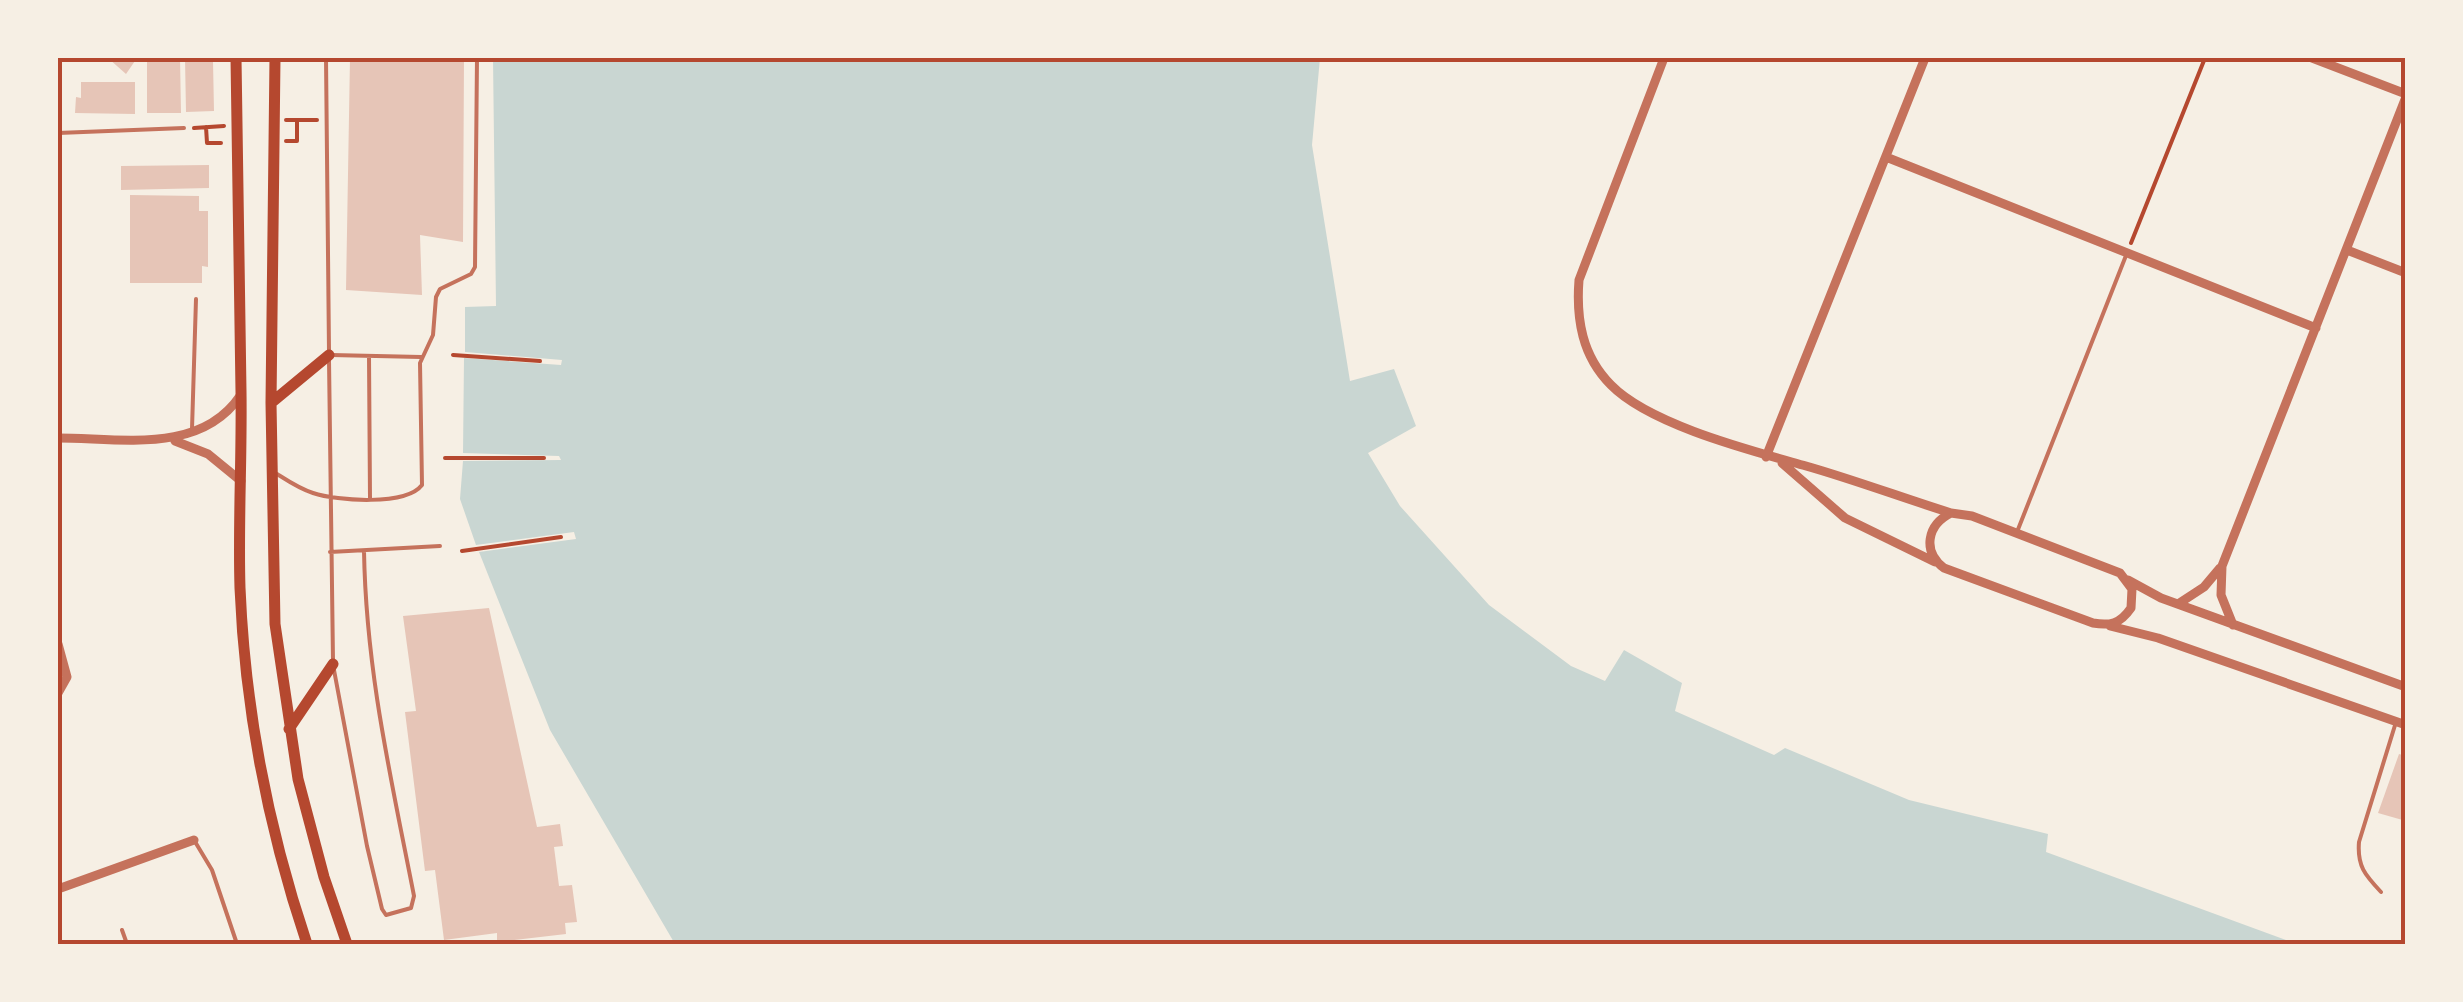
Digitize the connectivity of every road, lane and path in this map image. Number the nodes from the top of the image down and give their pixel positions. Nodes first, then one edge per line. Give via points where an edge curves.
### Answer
1 (236, 58) edge
2 (276, 58) edge
3 (326, 58) edge
4 (476, 58) edge
5 (1664, 58) edge
6 (1925, 58) edge
7 (2206, 58) edge
8 (2312, 58) edge
9 (2406, 96) edge
10 (277, 120) junction
11 (297, 120) junction
12 (326, 120) junction
13 (237, 126) junction
14 (206, 127) junction
15 (184, 128) joint
16 (58, 133) edge
17 (298, 141) dead end
18 (207, 143) dead end
19 (1886, 157) junction
20 (2347, 250) junction
21 (2127, 253) junction
22 (2406, 273) edge
23 (196, 299) dead end
24 (2316, 328) junction
25 (329, 355) junction
26 (453, 355) dead end
27 (369, 356) junction
28 (421, 358) junction
29 (540, 361) dead end
30 (241, 394) junction
31 (271, 403) junction
32 (192, 433) junction
33 (58, 438) edge
34 (157, 438) junction
35 (1766, 457) junction
36 (445, 458) dead end
37 (544, 458) dead end
38 (1780, 462) junction
39 (273, 471) junction
40 (241, 481) junction
41 (329, 497) junction
42 (370, 499) junction
43 (1951, 514) junction
44 (2016, 532) junction
45 (562, 537) dead end
46 (440, 546) dead end
47 (364, 550) junction
48 (462, 550) dead end
49 (330, 552) junction
50 (1937, 562) junction
51 (2222, 566) junction
52 (2128, 580) junction
53 (2178, 604) junction
54 (2234, 625) junction
55 (2107, 626) junction
56 (58, 644) edge
57 (333, 664) junction
58 (2406, 687) edge
59 (58, 693) edge
60 (2401, 724) edge
61 (289, 729) junction
62 (194, 840) joint
63 (58, 889) edge
64 (2381, 892) dead end
65 (122, 930) dead end
66 (127, 944) edge
67 (237, 944) edge
68 (306, 944) edge
69 (346, 944) edge

1 - 13 main road
2 - 10 main road
3 - 12 lane
4 - 28 lane via 475,267 437,293 433,335
5 - 35 street via 1579,280 1582,336 1610,385 1632,403
6 - 19 street
7 - 21 path
8 - 9 street
9 - 20 street
10 - 11 path
10 - 31 main road
11 - 12 path
11 - 17 path
12 - 25 lane
13 - 14 path
13 - 30 main road
14 - 15 path
14 - 18 path
15 - 16 lane
19 - 21 street
19 - 35 street
20 - 22 street
20 - 24 street
21 - 24 street
21 - 44 lane
23 - 32 lane
24 - 51 street
25 - 27 lane
25 - 31 main road
25 - 41 lane
26 - 29 path
27 - 28 lane
27 - 42 lane
28 - 42 lane via 422,486 410,496
30 - 32 street via 217,421
30 - 40 main road
31 - 39 main road
32 - 34 street
33 - 34 street
34 - 40 street via 208,454
35 - 38 street
36 - 37 path
38 - 43 street
38 - 50 street via 1845,518
39 - 41 lane
39 - 61 main road via 273,589
40 - 68 main road via 240,586 253,730 277,848
41 - 42 lane
41 - 49 lane
43 - 44 street
43 - 50 street via 1930,534
44 - 52 street
45 - 48 path
46 - 47 lane
47 - 49 lane
47 - 57 lane via 370,660 414,896 411,908 391,915 384,912 366,846
49 - 57 lane
50 - 55 street
51 - 53 street
51 - 54 street via 2221,595
52 - 53 street
52 - 55 street via 2130,608
53 - 54 street
54 - 58 street
55 - 60 street
56 - 59 street via 67,677
57 - 61 main road
60 - 64 lane via 2358,842 2364,874
61 - 69 main road via 310,828
62 - 63 street
62 - 67 lane via 212,870
65 - 66 lane

